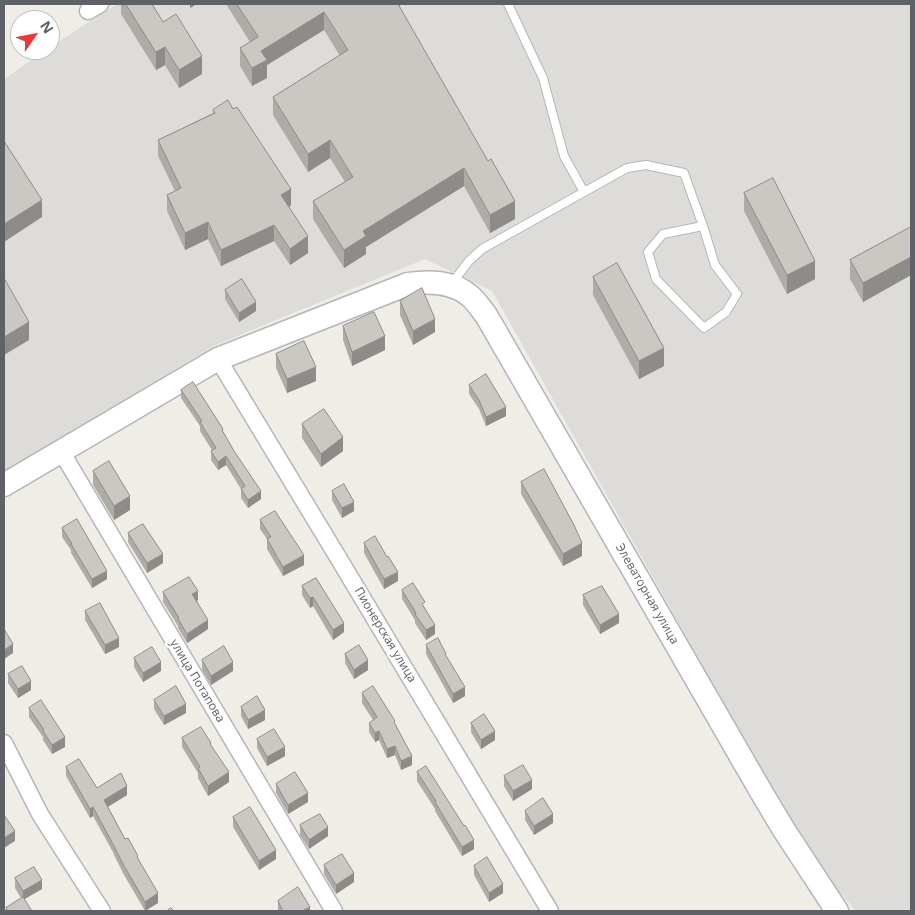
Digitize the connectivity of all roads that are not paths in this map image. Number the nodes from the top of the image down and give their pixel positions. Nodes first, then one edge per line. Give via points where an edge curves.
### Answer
1 (508, 4) edge
2 (584, 192) junction
3 (703, 226) junction
4 (450, 285) junction
5 (218, 359) junction
6 (61, 451) junction
7 (4, 485) edge
8 (4, 743) edge
9 (102, 911) edge
10 (334, 911) edge
11 (550, 911) edge
12 (837, 911) edge

1 - 2 lane via 543,78 564,156
2 - 3 lane via 627,168 646,165 684,173
2 - 4 lane via 482,249
3 - 3 lane via 715,265 737,294 726,312 704,328 656,278 648,252 663,234
4 - 5 main road via 408,284
4 - 12 main road, Элеваторная улица via 469,296 486,314 763,795
5 - 6 main road
5 - 11 street, Пионерская улица
6 - 7 main road
6 - 10 street, улица Потапова
8 - 9 street via 40,814

